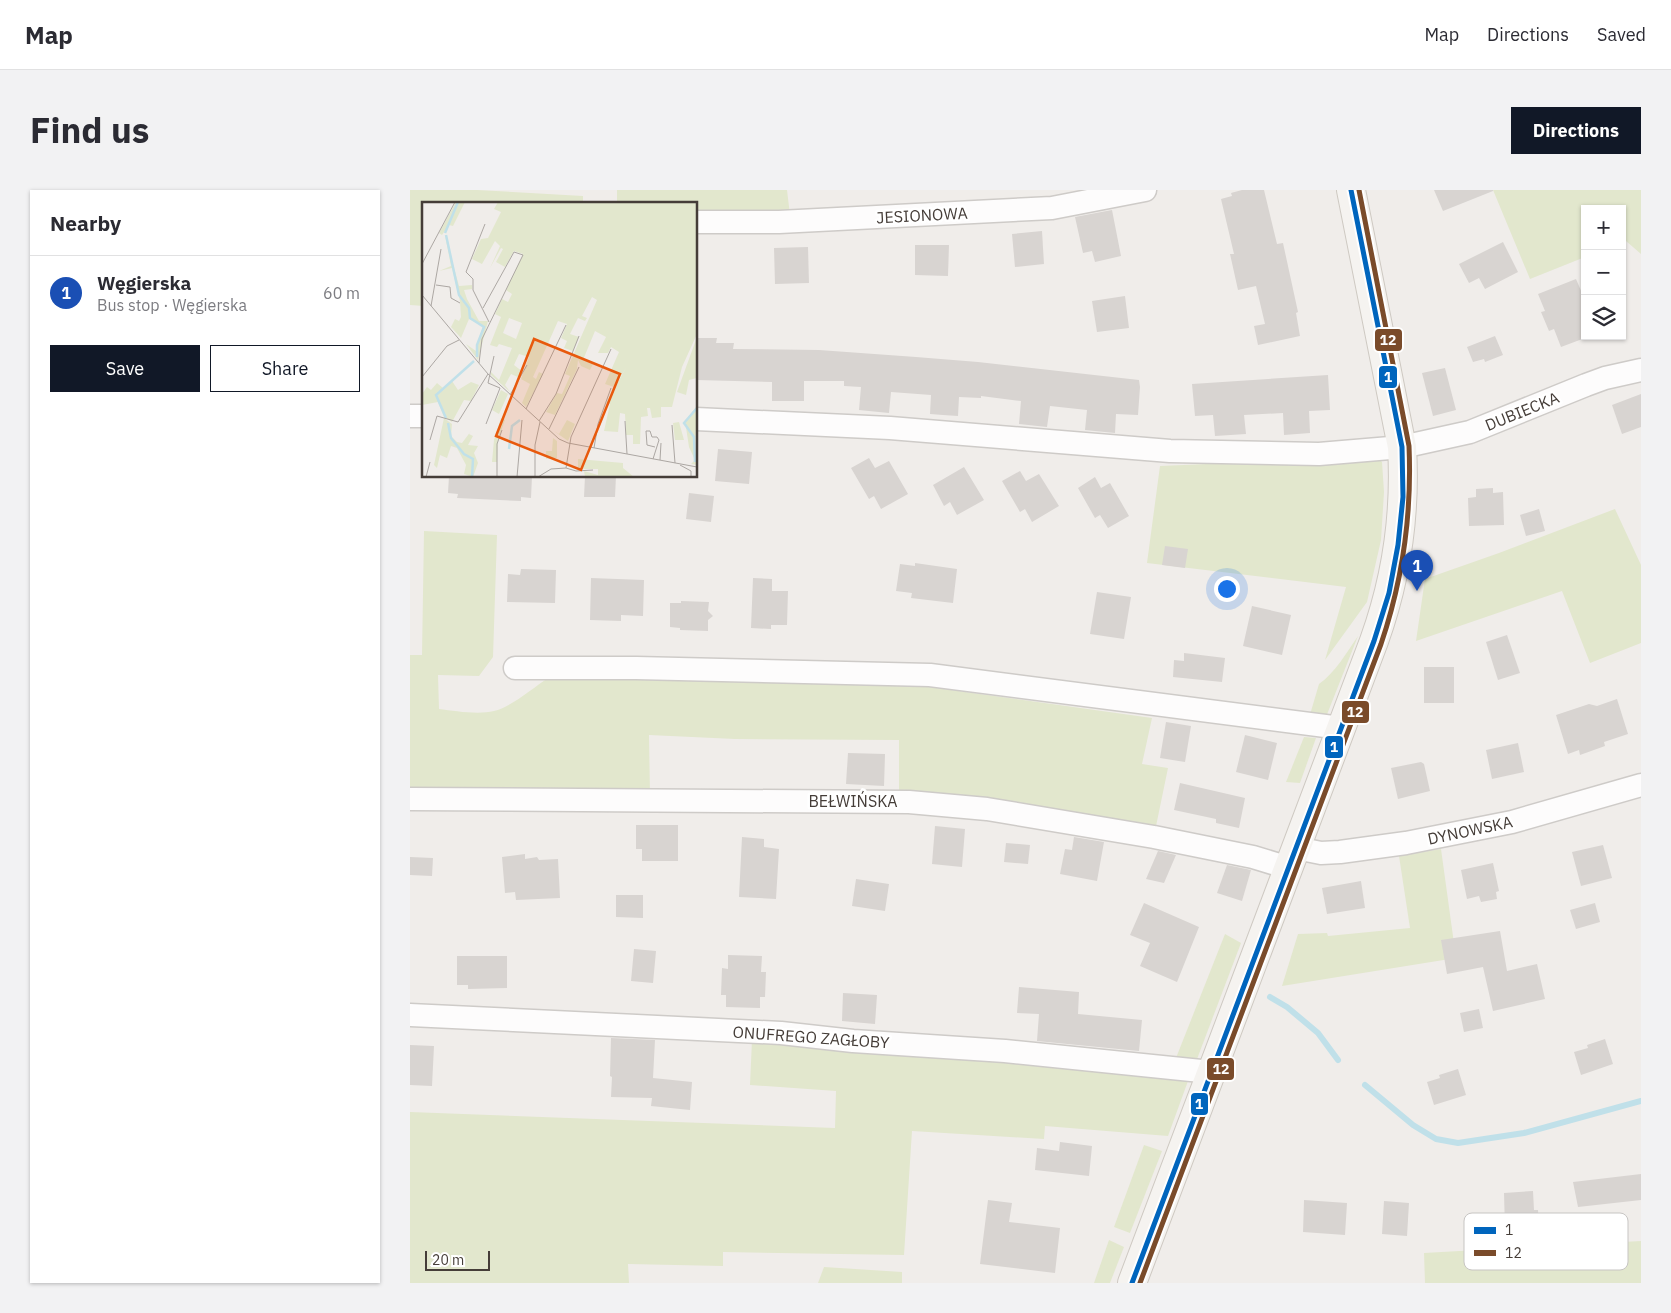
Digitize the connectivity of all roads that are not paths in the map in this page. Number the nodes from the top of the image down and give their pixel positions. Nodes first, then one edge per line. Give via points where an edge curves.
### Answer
1 (1145, 190) edge
2 (1351, 190) edge
3 (698, 222) edge
4 (1641, 370) edge
5 (698, 419) edge
6 (1402, 447) junction
7 (515, 668) dead end
8 (1342, 728) junction
9 (1641, 785) edge
10 (410, 799) edge
11 (1292, 858) junction
12 (410, 1015) edge
13 (1211, 1072) junction
14 (1132, 1283) edge

1 - 3 street, JESIONOWA via 1052,208 779,222
2 - 6 main road
4 - 6 street, DUBIECKA via 1596,381 1470,432
5 - 6 street, DUBIECKA via 890,428 1170,451 1319,454
6 - 8 main road via 1403,489 1395,572 1383,617
7 - 8 street via 930,675
8 - 11 main road
9 - 11 street, DYNOWSKA via 1512,822 1406,843
10 - 11 street, BEŁWIŃSKA via 909,802 987,809 1253,857
11 - 13 main road
12 - 13 street, ONUFREGO ZAGŁOBY via 781,1033
13 - 14 main road

